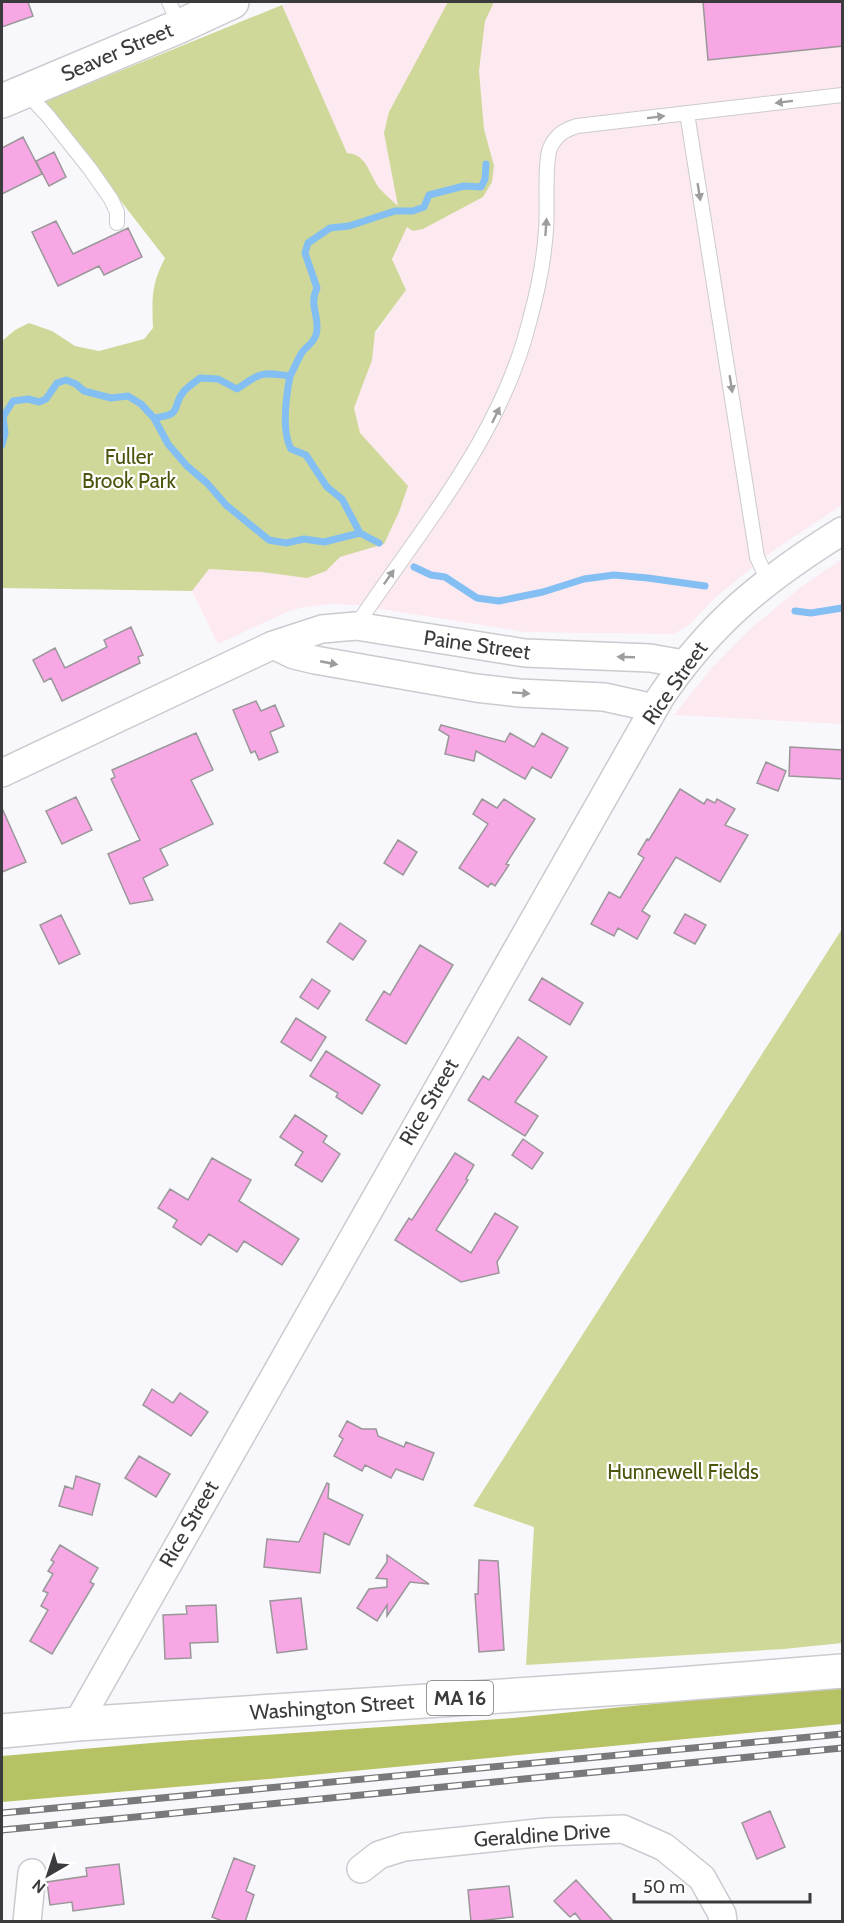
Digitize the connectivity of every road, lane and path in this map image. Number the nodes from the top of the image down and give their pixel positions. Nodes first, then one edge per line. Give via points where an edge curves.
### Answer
1 (232, 2) edge
2 (175, 14) edge
3 (843, 95) edge
4 (13, 96) edge
5 (687, 113) junction
6 (117, 223) dead end
7 (843, 531) edge
8 (768, 581) junction
9 (356, 626) junction
10 (273, 645) junction
11 (684, 664) junction
12 (654, 708) junction
13 (2, 773) edge
14 (843, 1671) edge
15 (77, 1724) junction
16 (2, 1731) edge
17 (360, 1869) dead end
18 (33, 1873) dead end
19 (27, 1922) edge
20 (723, 1922) edge

1 - 2 main road, Seaver Street
2 - 4 main road, Seaver Street
3 -> 5 lane
4 - 6 lane via 62,134 106,191 117,212
5 -> 8 lane via 757,557
9 -> 5 lane via 478,448 509,386 541,274 548,160 553,142 559,134 577,126
7 - 8 street, Rice Street
8 - 11 street, Rice Street via 733,610
9 - 10 street, Paine Street via 322,629
11 -> 9 street, Paine Street via 650,658 525,653
10 -> 12 street, Paine Street via 315,660 451,684 519,693 614,698
10 - 13 street, Paine Street
11 - 12 street, Rice Street
12 - 15 street, Rice Street
14 - 15 main road, Washington Street / MA 16
15 - 16 main road, Washington Street / MA 16
17 - 20 street, Geraldine Drive via 379,1855 404,1847 546,1832 623,1829 664,1847 702,1878
18 - 19 street

